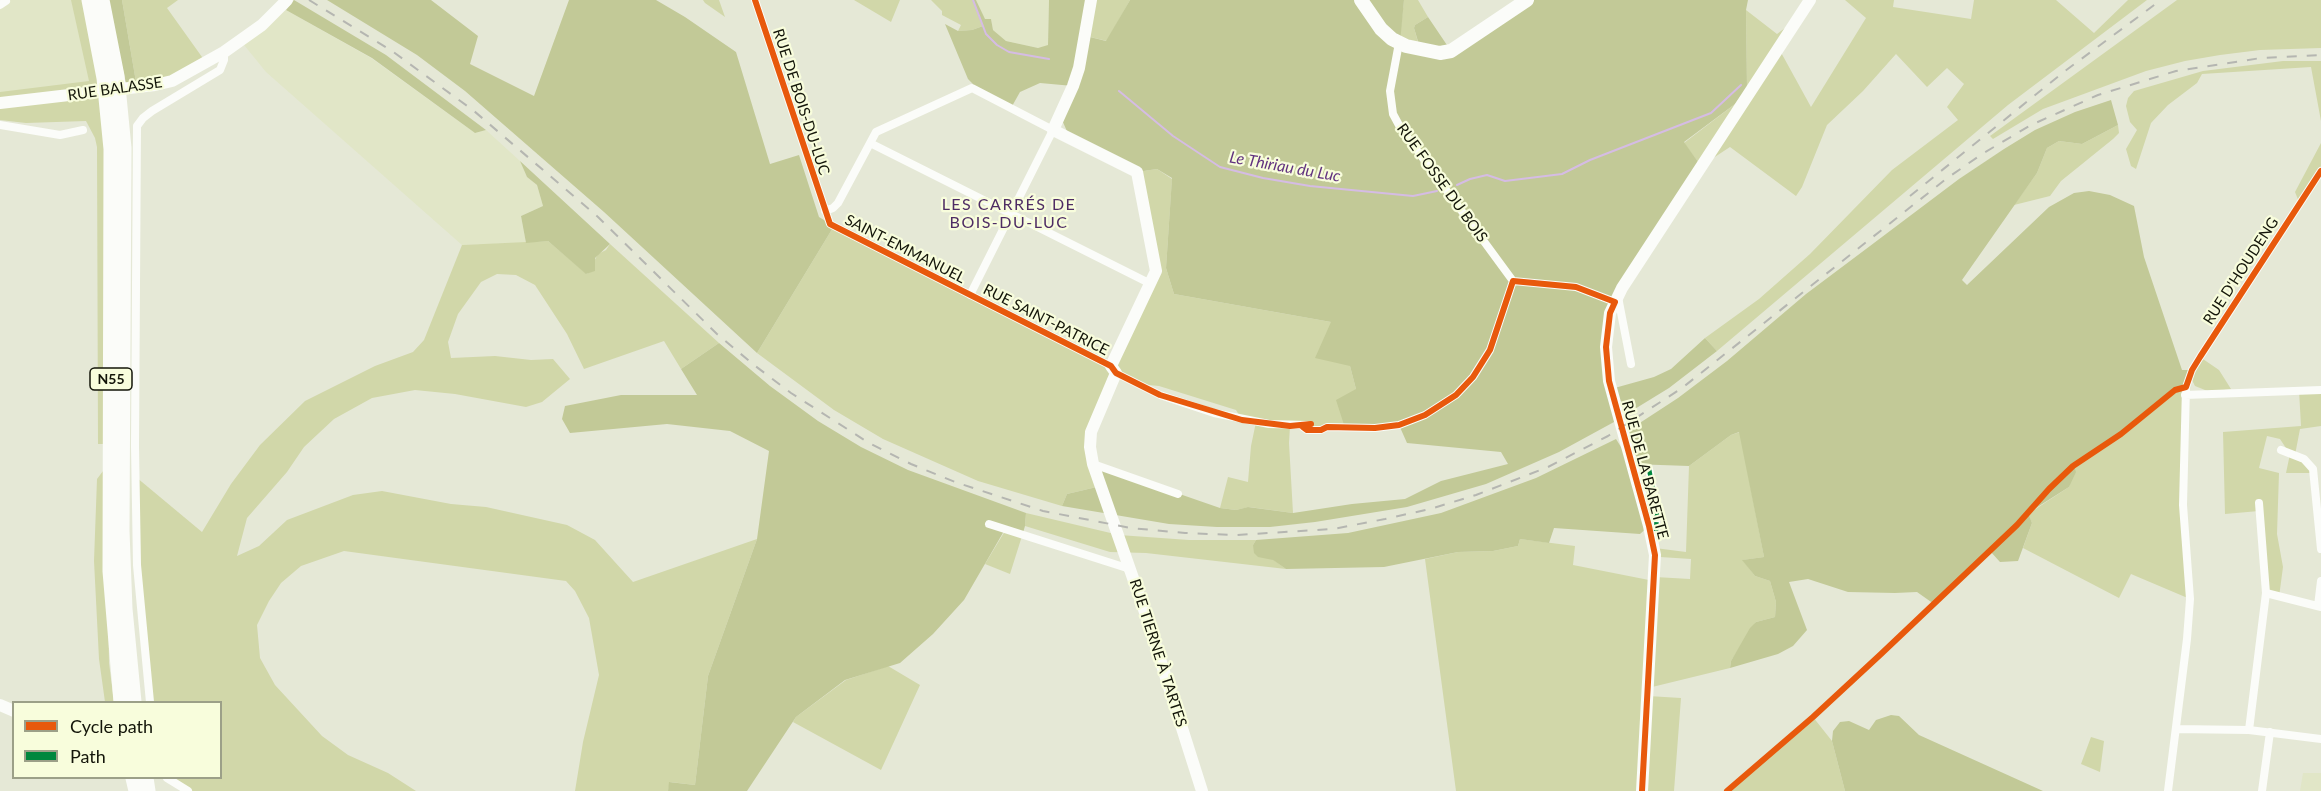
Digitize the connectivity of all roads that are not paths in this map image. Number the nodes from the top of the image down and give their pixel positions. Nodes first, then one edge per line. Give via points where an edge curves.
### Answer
1 (6, 0) edge
2 (89, 0) edge
3 (102, 0) edge
4 (755, 0) edge
5 (1091, 0) edge
6 (1360, 0) edge
7 (1527, 0) edge
8 (1810, 0) edge
9 (283, 4) edge
10 (0, 5) edge
11 (1400, 43) junction
12 (224, 52) junction
13 (111, 77) junction
14 (0, 103) edge
15 (114, 106) junction
16 (0, 124) edge
17 (83, 130) dead end
18 (1053, 130) junction
19 (870, 143) junction
20 (2321, 171) edge
21 (825, 211) junction
22 (1012, 213) junction
23 (830, 224) joint
24 (1513, 281) junction
25 (1151, 284) junction
26 (970, 295) junction
27 (1616, 299) junction
28 (1631, 363) dead end
29 (1114, 370) junction
30 (2321, 390) edge
31 (2186, 391) junction
32 (2281, 450) dead end
33 (1094, 464) junction
34 (1649, 470) dead end
35 (1178, 494) dead end
36 (2259, 503) dead end
37 (989, 524) dead end
38 (1655, 548) junction
39 (2321, 549) edge
40 (1130, 569) junction
41 (2321, 581) edge
42 (2266, 593) junction
43 (2319, 606) edge
44 (121, 701) edge
45 (134, 701) edge
46 (150, 701) edge
47 (2176, 729) junction
48 (2249, 730) junction
49 (2270, 732) junction
50 (2321, 739) edge
51 (170, 779) edge
52 (188, 791) edge
53 (1202, 791) edge
54 (1642, 791) edge
55 (2168, 791) edge
56 (2262, 791) edge

1 - 10 street
2 - 13 highway, N55
3 - 13 highway, N55
4 - 21 street, RUE DE BOIS-DU-LUC
5 - 18 street via 1079,68
6 - 11 main road via 1381,29
7 - 11 main road via 1451,51 1440,53
8 - 27 street, RUE DE LA BARETTE
9 - 12 street, RUE BALASSE via 262,25
11 - 24 street, RUE FOSSE DU BOIS via 1390,91 1393,114
12 - 14 street, RUE BALASSE via 185,76 155,86
12 - 46 street via 220,70 152,111 137,126 137,565
13 - 15 highway, N55
15 - 44 highway, N55 via 110,571
15 - 45 highway, N55 via 125,191 123,572
16 - 17 street via 60,135
18 - 19 street via 972,88 876,132
18 - 22 street
18 - 25 street via 1137,172 1156,271
19 - 21 street via 838,203
19 - 22 street
20 - 31 street, RUE D'HOUDENG via 2192,370
21 - 23 street, RUE DE BOIS-DU-LUC
22 - 25 street
22 - 26 street
23 - 26 street, SAINT-EMMANUEL
24 - 27 street via 1576,287
24 - 29 street, RUE SAINT-PATRICE via 1490,350 1473,377 1456,395 1425,415 1399,425 1327,428 1320,424 1269,424 1214,413 1160,395
25 - 29 street, RUE TIERNE À TARTES
26 - 29 street, RUE SAINT-PATRICE
27 - 28 street
27 - 38 street, RUE DE LA BARETTE via 1610,313 1606,347 1609,381
29 - 33 street, RUE TIERNE À TARTES via 1091,432
30 - 31 street
31 - 47 street, RUE D'HOUDENG via 2183,505 2190,599
32 - 39 street via 2304,459 2313,470
33 - 35 street
33 - 40 street, RUE TIERNE À TARTES
34 - 38 street via 1657,509
36 - 42 street
37 - 40 street
38 - 54 street, RUE DE LA BARETTE
40 - 53 street, RUE TIERNE À TARTES
41 - 43 street
42 - 43 street
42 - 48 street
47 - 48 street
47 - 55 street, RUE D'HOUDENG
48 - 49 street
49 - 50 street
49 - 56 street
51 - 52 street

